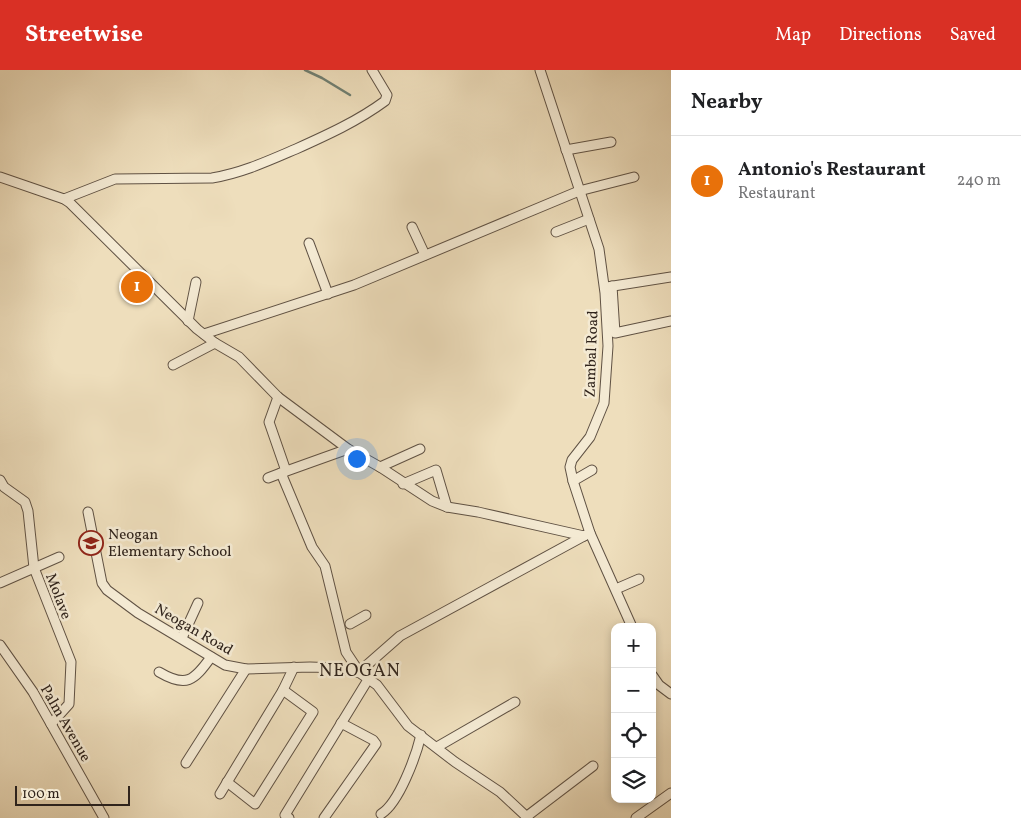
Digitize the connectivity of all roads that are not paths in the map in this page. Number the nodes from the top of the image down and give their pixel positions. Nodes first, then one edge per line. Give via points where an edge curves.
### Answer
1 (372, 70) edge
2 (540, 70) edge
3 (611, 142) dead end
4 (566, 150) junction
5 (0, 177) edge
6 (634, 177) dead end
7 (579, 191) junction
8 (64, 199) junction
9 (589, 220) junction
10 (412, 227) dead end
11 (556, 232) dead end
12 (308, 243) dead end
13 (425, 255) junction
14 (671, 276) edge
15 (196, 282) dead end
16 (608, 287) junction
17 (328, 294) junction
18 (188, 320) junction
19 (671, 321) edge
20 (204, 334) junction
21 (215, 343) junction
22 (173, 365) dead end
23 (278, 397) junction
24 (348, 449) junction
25 (420, 449) dead end
26 (380, 467) junction
27 (592, 470) dead end
28 (284, 472) junction
29 (268, 478) dead end
30 (0, 480) edge
31 (573, 481) junction
32 (403, 484) junction
33 (447, 507) junction
34 (88, 512) dead end
35 (587, 534) junction
36 (60, 557) dead end
37 (34, 568) junction
38 (639, 580) dead end
39 (0, 583) edge
40 (616, 589) junction
41 (198, 603) dead end
42 (366, 615) dead end
43 (630, 623) edge
44 (350, 624) dead end
45 (182, 638) junction
46 (0, 644) edge
47 (211, 657) junction
48 (294, 668) junction
49 (246, 669) junction
50 (159, 672) dead end
51 (360, 672) junction
52 (369, 678) junction
53 (656, 680) edge
54 (283, 690) junction
55 (671, 694) edge
56 (515, 702) dead end
57 (341, 723) junction
58 (51, 724) junction
59 (421, 735) junction
60 (437, 747) junction
61 (186, 762) dead end
62 (593, 766) dead end
63 (227, 782) junction
64 (671, 793) edge
65 (220, 794) dead end
66 (380, 814) dead end
67 (527, 817) edge
68 (104, 818) edge
69 (289, 818) edge
70 (324, 818) edge
71 (636, 818) edge

1 - 8 street via 387,94 385,101 325,136 261,164 212,178 115,179
2 - 4 street, Zambal Road
3 - 4 street
4 - 7 street, Zambal Road
5 - 8 street
6 - 7 street
7 - 9 street, Zambal Road
7 - 13 street
8 - 18 street via 76,207
9 - 11 street
9 - 16 street, Zambal Road
10 - 13 street
12 - 17 street
13 - 17 street
14 - 16 street
15 - 18 street
16 - 19 street via 615,333
16 - 31 street, Zambal Road via 604,403 590,437 570,464
17 - 20 street
18 - 20 street
20 - 21 street
21 - 22 street
21 - 23 street via 244,361
23 - 24 street
23 - 28 street via 269,422
24 - 26 street
24 - 28 street
25 - 26 street
26 - 32 street
27 - 31 street
28 - 29 street
28 - 51 street via 312,547 325,566 346,652
30 - 37 street, Molave via 4,487 25,502
31 - 35 street, Zambal Road
32 - 33 street
32 - 33 street via 436,470
33 - 35 street
34 - 45 street, Neogan Road via 102,583 107,590 138,613
35 - 40 street, Zambal Road
35 - 51 street via 400,636
36 - 37 street
37 - 39 street
37 - 58 street, Molave via 71,662 69,704
38 - 40 street
40 - 43 street, Zambal Road
41 - 45 street
42 - 44 street
45 - 47 street, Neogan Road
46 - 58 street, Palm Avenue
47 - 49 street, Neogan Road via 225,665
47 - 50 street via 191,678 174,680
48 - 49 street, Neogan Road
48 - 51 street, Neogan Road via 325,667
48 - 54 street
49 - 61 street
51 - 52 street, Neogan Road
52 - 57 street
52 - 59 street, Neogan Road via 408,726
53 - 55 street
54 - 63 street
54 - 63 street via 313,712 255,804
56 - 60 street
57 - 69 street via 285,815
57 - 70 street via 376,744
58 - 68 street, Palm Avenue
59 - 60 street, Neogan Road
59 - 66 street via 417,754 403,784 386,811
60 - 67 street, Neogan Road via 500,792
62 - 67 street
63 - 65 street
64 - 71 street

